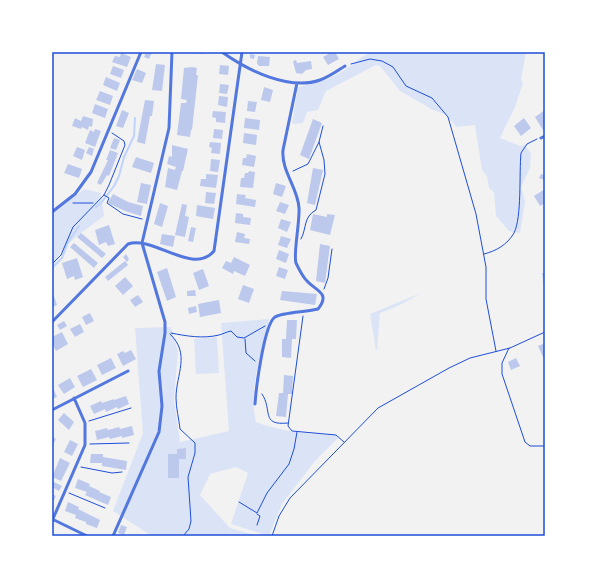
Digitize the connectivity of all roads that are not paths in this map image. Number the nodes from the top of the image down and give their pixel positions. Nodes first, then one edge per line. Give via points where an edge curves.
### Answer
1 (141, 52) edge
2 (172, 52) edge
3 (222, 52) edge
4 (242, 52) edge
5 (240, 64) junction
6 (344, 66) road end
7 (297, 83) junction
8 (545, 136) edge
9 (541, 138) road end
10 (52, 212) edge
11 (142, 243) junction
12 (52, 322) edge
13 (128, 371) dead end
14 (74, 398) junction
15 (255, 404) dead end
16 (52, 410) edge
17 (52, 520) edge
18 (87, 536) edge
19 (113, 536) edge

1 - 10 street via 93,168 82,187
2 - 11 street via 169,128
3 - 5 street
4 - 5 street
5 - 7 street via 268,77
5 - 11 street via 214,251 204,258 194,259
6 - 7 street via 321,80
7 - 15 street via 282,156 297,193 299,206 295,260 302,275 321,293 323,300 318,309 304,313 281,314 270,322 260,364
8 - 9 street
11 - 12 street via 132,242 121,249
11 - 19 street via 164,322 165,333 159,371 162,420 151,453
13 - 14 street
14 - 16 street
14 - 17 street via 85,423 85,444
17 - 18 street

